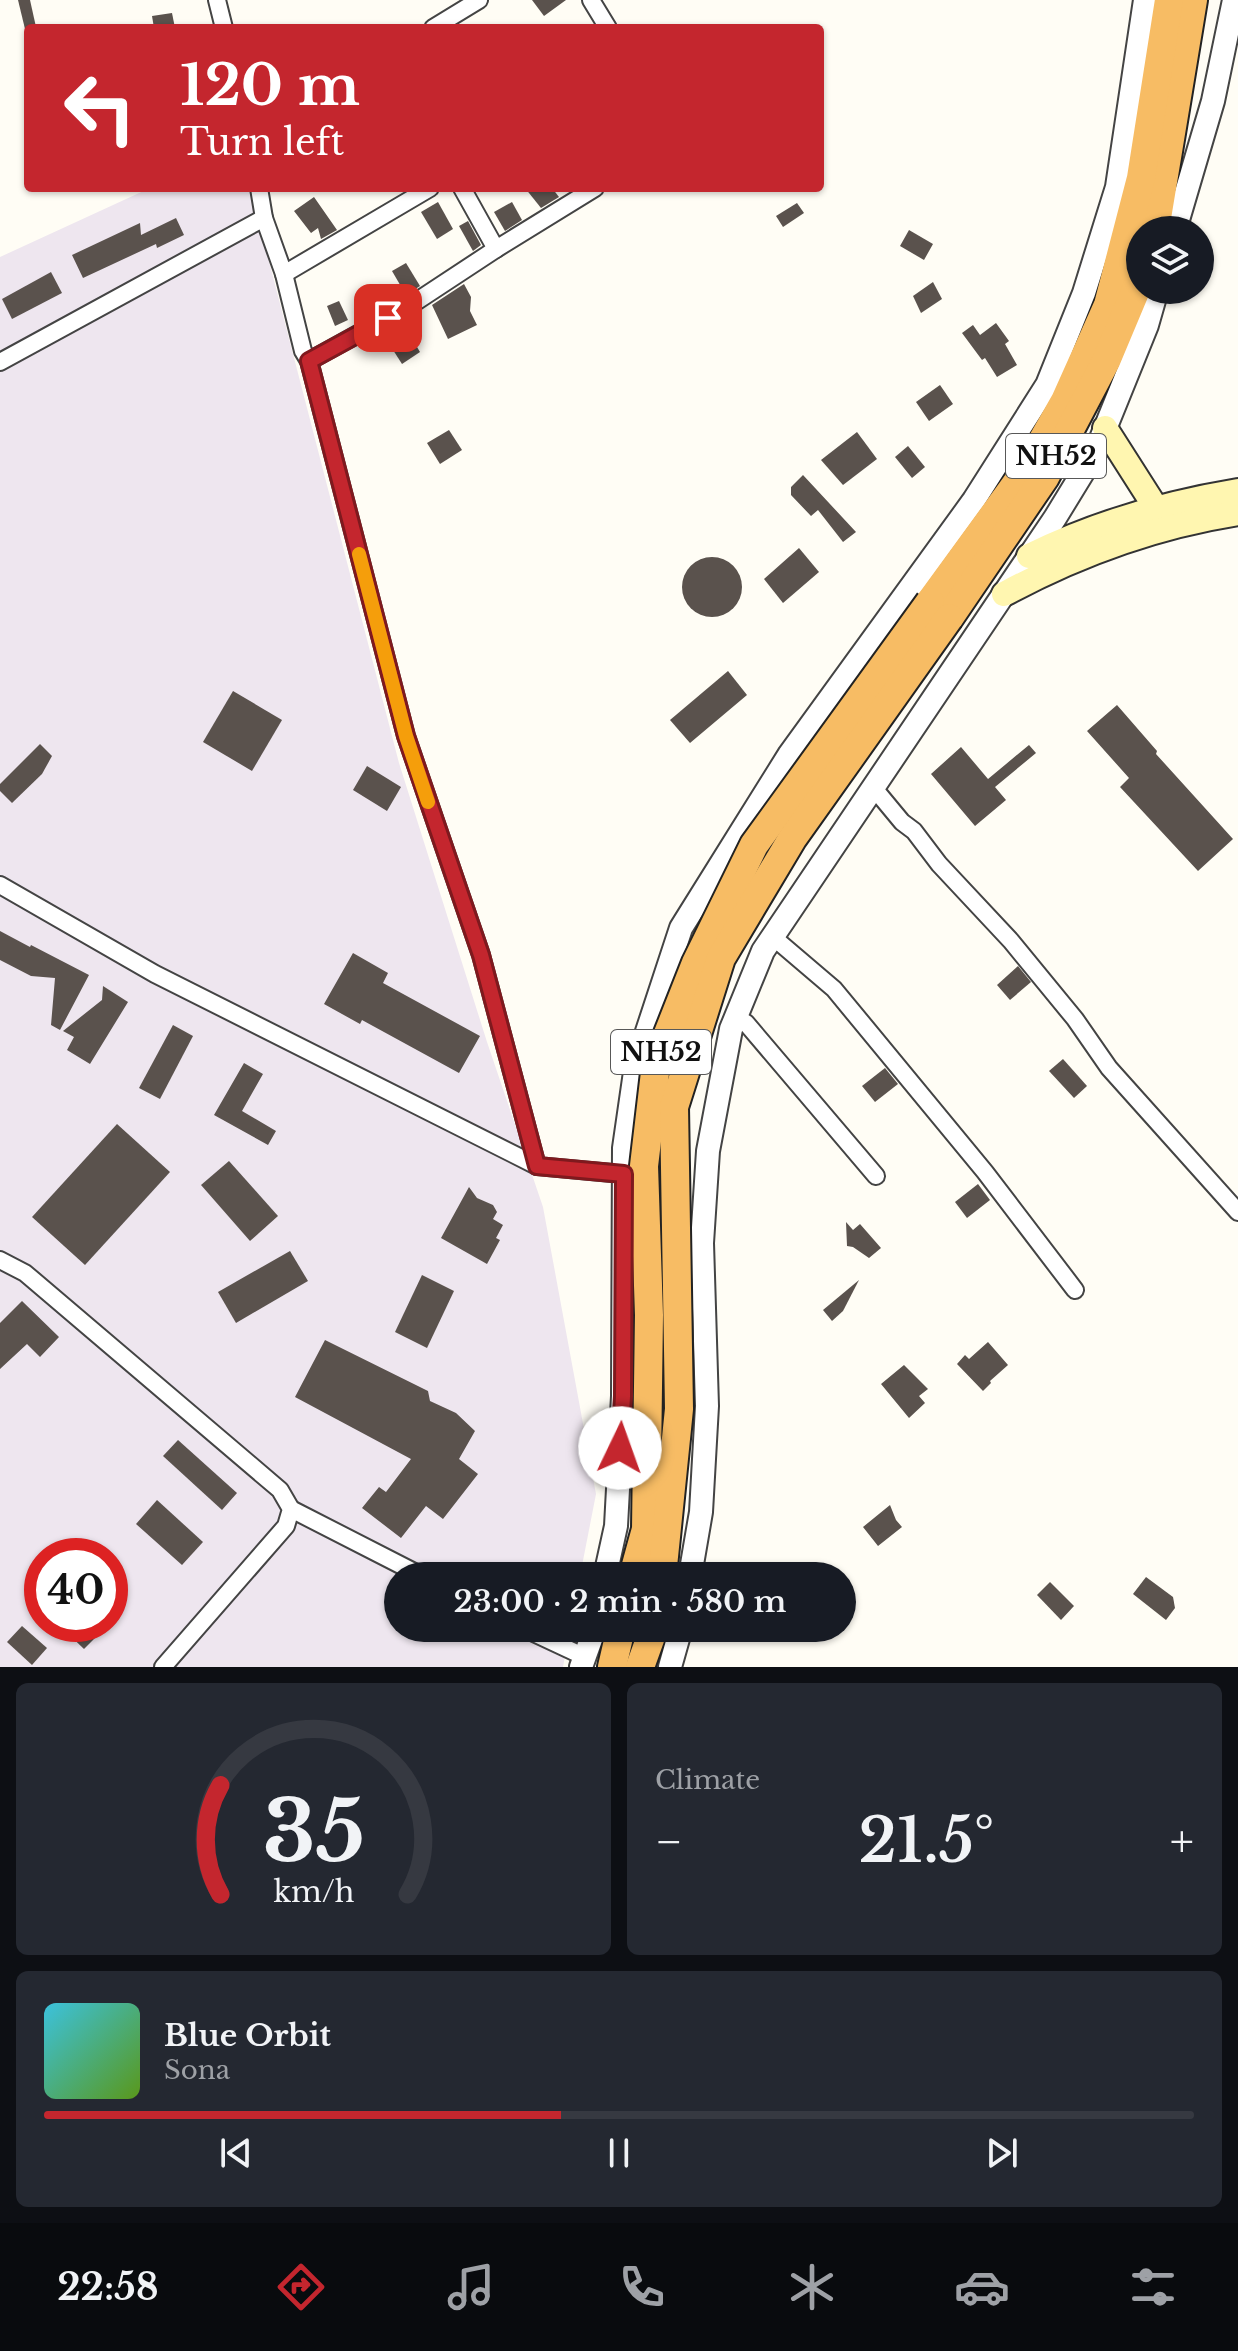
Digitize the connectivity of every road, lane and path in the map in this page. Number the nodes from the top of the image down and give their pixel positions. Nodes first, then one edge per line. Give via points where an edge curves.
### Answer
1 (217, 0) edge
2 (479, 0) edge
3 (591, 0) edge
4 (1145, 0) edge
5 (1169, 0) edge
6 (1193, 0) edge
7 (1234, 0) edge
8 (223, 24) edge
9 (440, 24) edge
10 (606, 24) edge
11 (260, 192) edge
12 (423, 192) edge
13 (464, 192) edge
14 (589, 192) edge
15 (1157, 216) edge
16 (1179, 216) edge
17 (264, 218) junction
18 (496, 249) junction
19 (284, 274) junction
20 (1130, 304) edge
21 (1153, 304) edge
22 (309, 361) junction
23 (0, 362) edge
24 (1105, 428) junction
25 (1238, 491) edge
26 (1238, 513) edge
27 (1160, 518) junction
28 (1029, 556) junction
29 (1004, 594) junction
30 (940, 610) junction
31 (873, 787) junction
32 (0, 885) edge
33 (773, 937) junction
34 (737, 1014) junction
35 (537, 1166) junction
36 (624, 1174) junction
37 (876, 1176) dead end
38 (706, 1181) junction
39 (1238, 1212) edge
40 (0, 1260) edge
41 (1075, 1290) dead end
42 (291, 1509) junction
43 (395, 1562) edge
44 (608, 1562) edge
45 (637, 1562) edge
46 (663, 1562) edge
47 (692, 1562) edge
48 (548, 1642) edge
49 (590, 1642) edge
50 (618, 1642) edge
51 (649, 1642) edge
52 (677, 1642) edge
53 (583, 1662) edge
54 (163, 1667) edge
55 (612, 1667) edge
56 (640, 1667) edge
57 (670, 1667) edge

1 - 8 street
2 - 9 street
3 - 10 street
4 - 36 street via 1117,187 1084,293 1047,385 974,500 789,755 681,928 636,1065
5 - 30 highway, NH52 via 1141,178 1108,305 1065,401
6 - 15 highway
7 - 16 street via 1213,101
11 - 17 street
12 - 19 street
13 - 18 street
14 - 18 street
17 - 19 street
17 - 23 street
18 - 22 street via 414,303
19 - 22 street
20 - 30 highway, NH52 via 1045,477
21 - 24 street
22 - 35 street via 406,736 481,955
24 - 27 main road
24 - 28 street via 1096,451
25 - 27 main road
26 - 27 main road
27 - 28 main road via 1102,525
27 - 29 main road
28 - 29 street
29 - 31 street
30 - 45 highway, NH52, bridge via 754,845 696,963 656,1064 644,1166 649,1315 646,1529
30 - 46 highway, NH52, bridge via 721,958 674,1107 679,1409
31 - 33 street
31 - 39 street via 1011,941 1109,1068
32 - 35 street via 155,974
33 - 34 street
33 - 41 street via 834,989
34 - 37 street
34 - 38 street
35 - 36 street
36 - 38 street
36 - 44 street via 622,1411 616,1526
38 - 47 street via 702,1243 707,1406
40 - 42 street via 25,1273 280,1490
42 - 43 street
42 - 54 street via 286,1526
48 - 53 street
49 - 53 street
50 - 55 highway
51 - 56 highway
52 - 57 street

